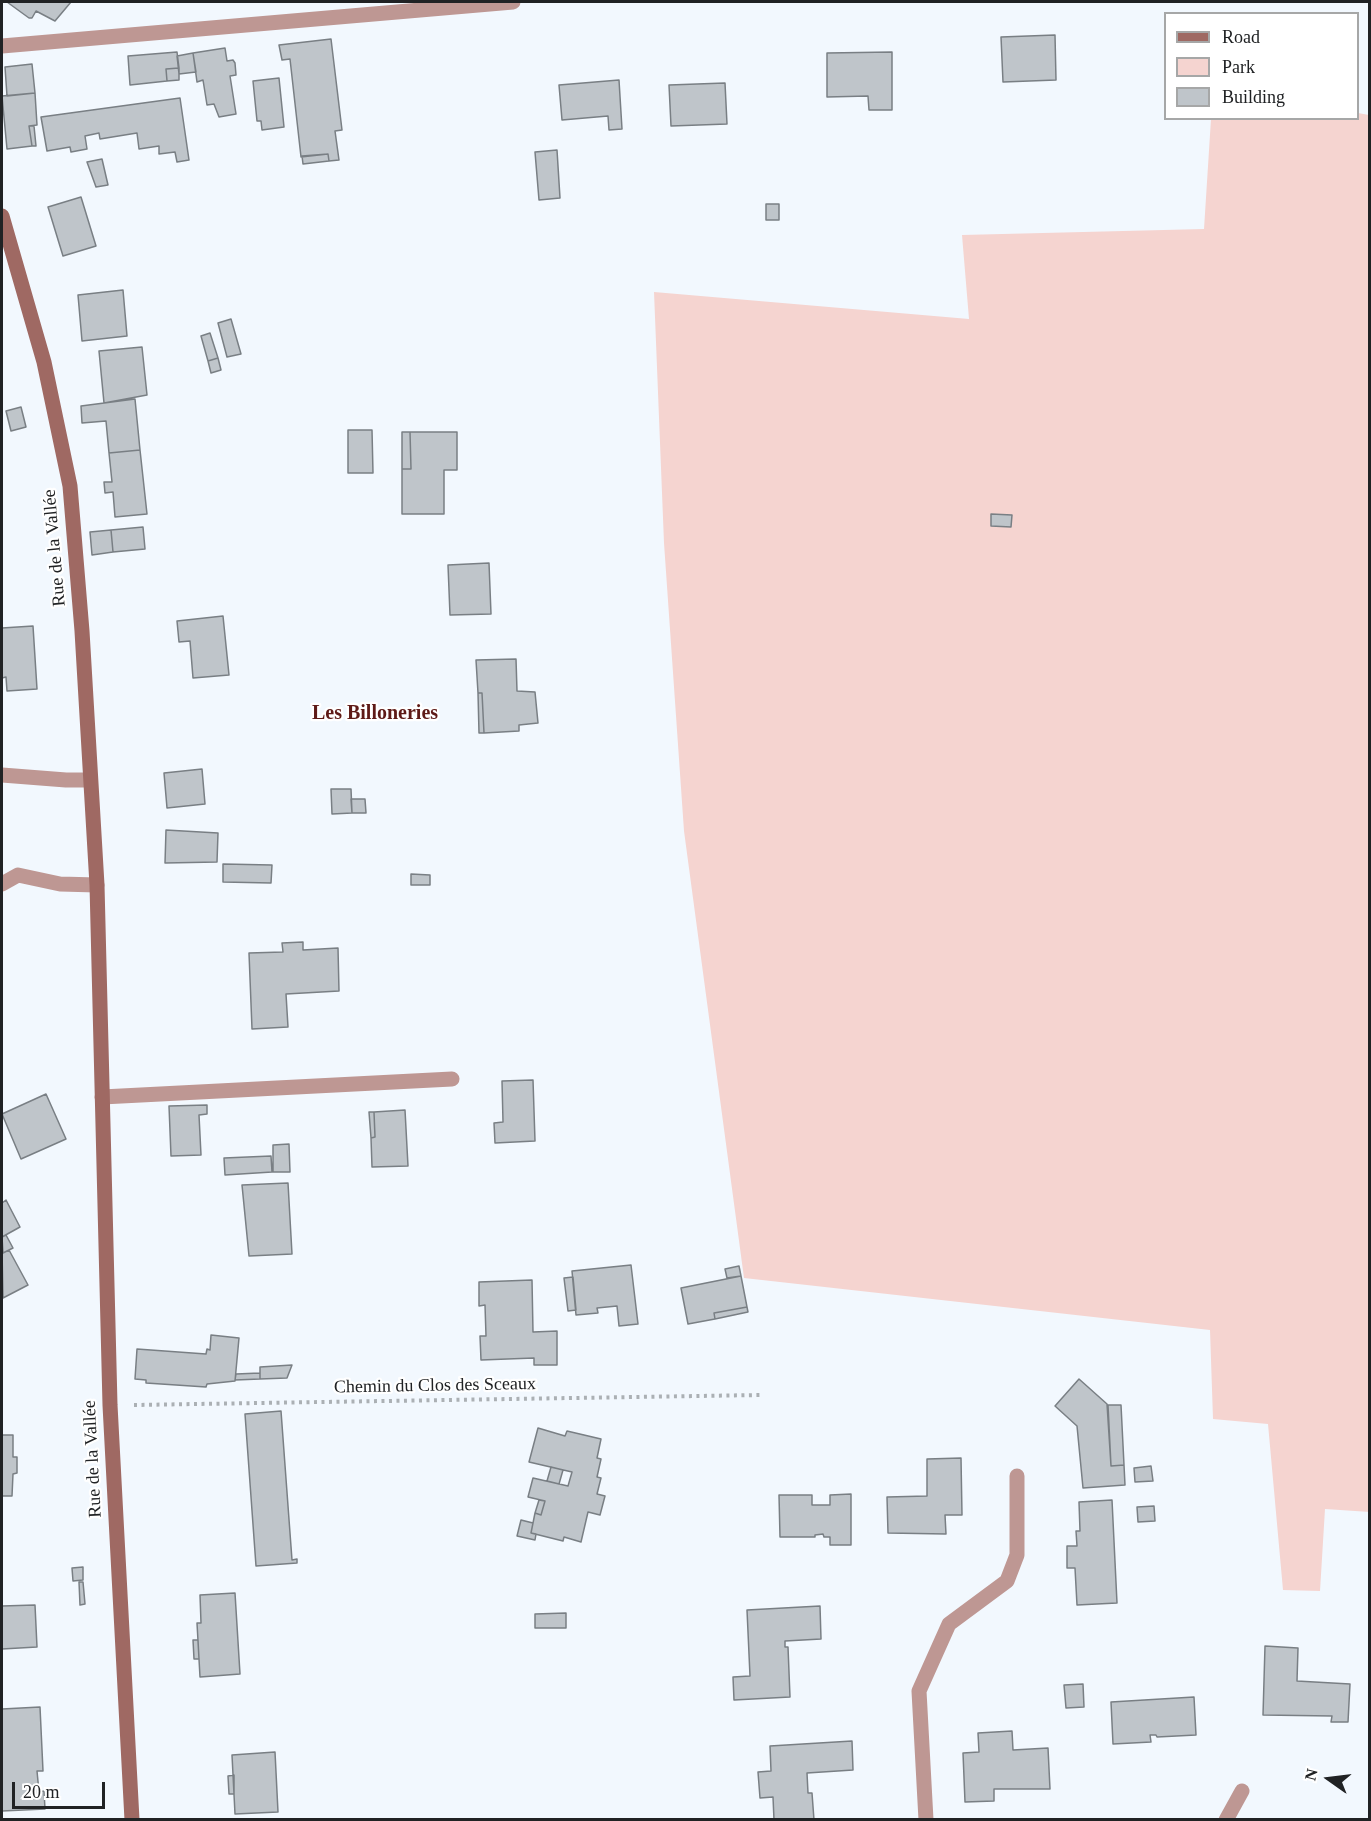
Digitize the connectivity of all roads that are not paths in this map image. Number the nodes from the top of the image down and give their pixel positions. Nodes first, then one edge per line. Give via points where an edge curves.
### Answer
1 (513, 2) edge
2 (2, 46) edge
3 (2, 216) edge
4 (2, 775) edge
5 (90, 780) junction
6 (2, 884) edge
7 (97, 885) junction
8 (452, 1079) dead end
9 (102, 1097) junction
10 (1017, 1476) dead end
11 (1242, 1791) dead end
12 (132, 1820) edge
13 (926, 1820) edge
14 (1226, 1820) edge

1 - 2 street
3 - 5 street, Rue de la Vallée via 44,362 70,486
4 - 5 street
5 - 7 street, Rue de la Vallée
6 - 7 street via 18,875 60,884
7 - 9 street, Rue de la Vallée
8 - 9 street
9 - 12 street, Rue de la Vallée via 110,1405
10 - 13 street via 1017,1555 1007,1581 949,1624 919,1691
11 - 14 street

